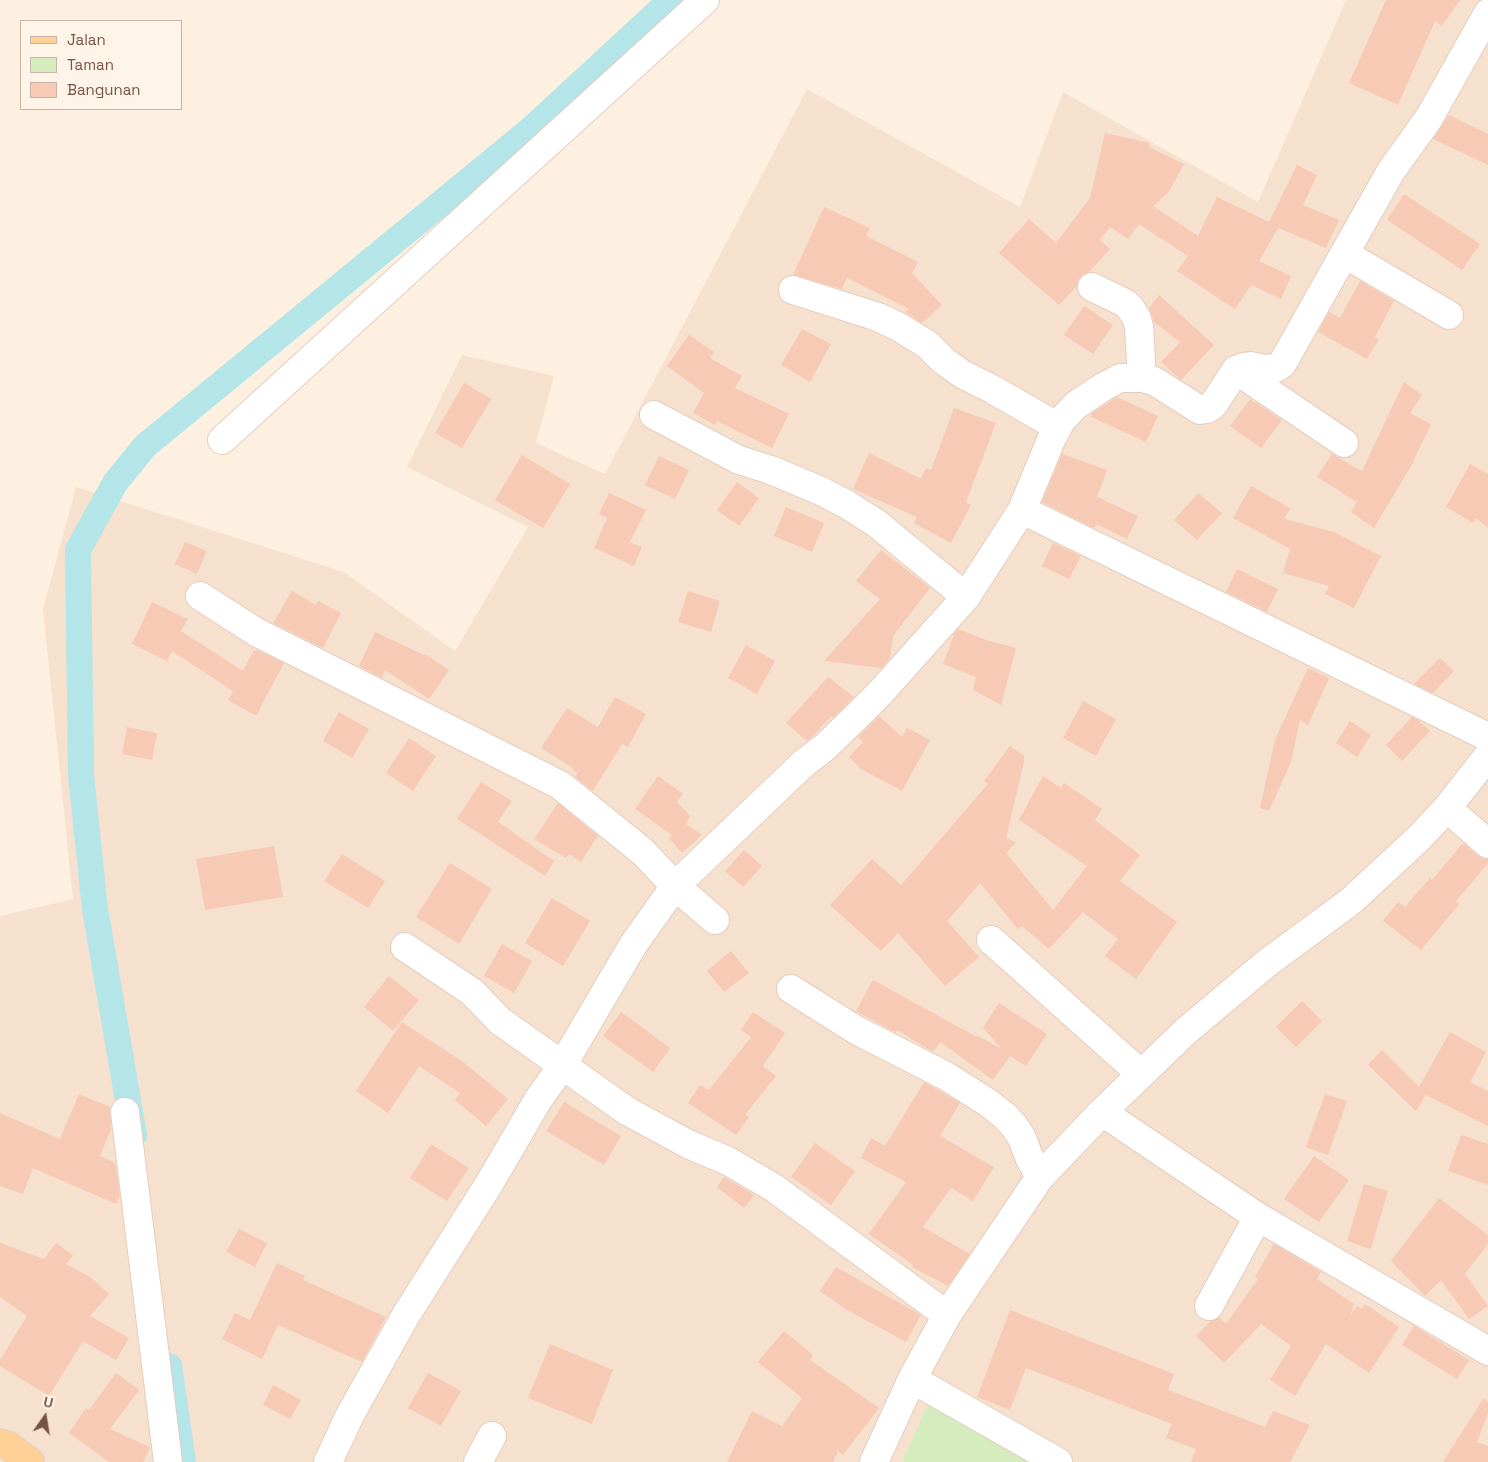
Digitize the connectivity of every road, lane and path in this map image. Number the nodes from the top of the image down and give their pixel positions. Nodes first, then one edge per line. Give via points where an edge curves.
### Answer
1 (704, 0) edge
2 (1488, 13) edge
3 (1345, 254) junction
4 (1092, 287) dead end
5 (793, 290) dead end
6 (1449, 314) dead end
7 (1236, 370) junction
8 (1142, 378) junction
9 (654, 415) dead end
10 (1058, 427) junction
11 (222, 440) dead end
12 (1344, 443) dead end
13 (1022, 510) junction
14 (200, 596) dead end
15 (966, 597) junction
16 (1488, 737) edge
17 (1488, 756) edge
18 (1447, 808) junction
19 (1488, 844) edge
20 (675, 886) junction
21 (714, 920) dead end
22 (991, 940) dead end
23 (405, 947) dead end
24 (791, 989) dead end
25 (562, 1066) junction
26 (1141, 1074) junction
27 (125, 1112) dead end
28 (1102, 1112) junction
29 (1040, 1178) junction
30 (1258, 1218) junction
31 (1209, 1306) dead end
32 (947, 1315) junction
33 (1488, 1351) edge
34 (912, 1379) junction
35 (492, 1436) dead end
36 (0, 1443) edge
37 (30, 1462) edge
38 (168, 1462) edge
39 (328, 1462) edge
40 (478, 1462) edge
41 (874, 1462) edge
42 (1058, 1462) edge

1 - 11 street
2 - 3 street via 1429,118 1391,172
3 - 6 street
3 - 7 street via 1282,364 1276,368 1250,366
4 - 8 street via 1125,303 1137,319
5 - 10 street via 878,317 899,327 928,345 944,362 962,374
7 - 8 street via 1213,405 1200,410 1154,381
7 - 12 street
8 - 10 street via 1120,378 1103,387 1076,405
9 - 15 street via 739,460 821,491 846,504 876,523
10 - 13 street
13 - 15 street
13 - 16 street
14 - 20 street via 256,632 560,786 643,852
15 - 20 street via 860,714
17 - 18 street
18 - 19 street
18 - 26 street via 1351,902 1268,963 1186,1031
20 - 21 street
20 - 25 street via 633,945
22 - 26 street
23 - 25 street via 472,992 500,1021
24 - 29 street via 856,1030 946,1076 987,1102 1022,1138
25 - 32 street via 627,1112 728,1161 774,1188
25 - 39 street via 406,1315 350,1415
26 - 28 street
27 - 38 street
28 - 29 street
28 - 30 street
29 - 32 street
30 - 31 street
30 - 33 street
32 - 34 street
34 - 41 street
34 - 42 street
35 - 40 street
36 - 37 main road

